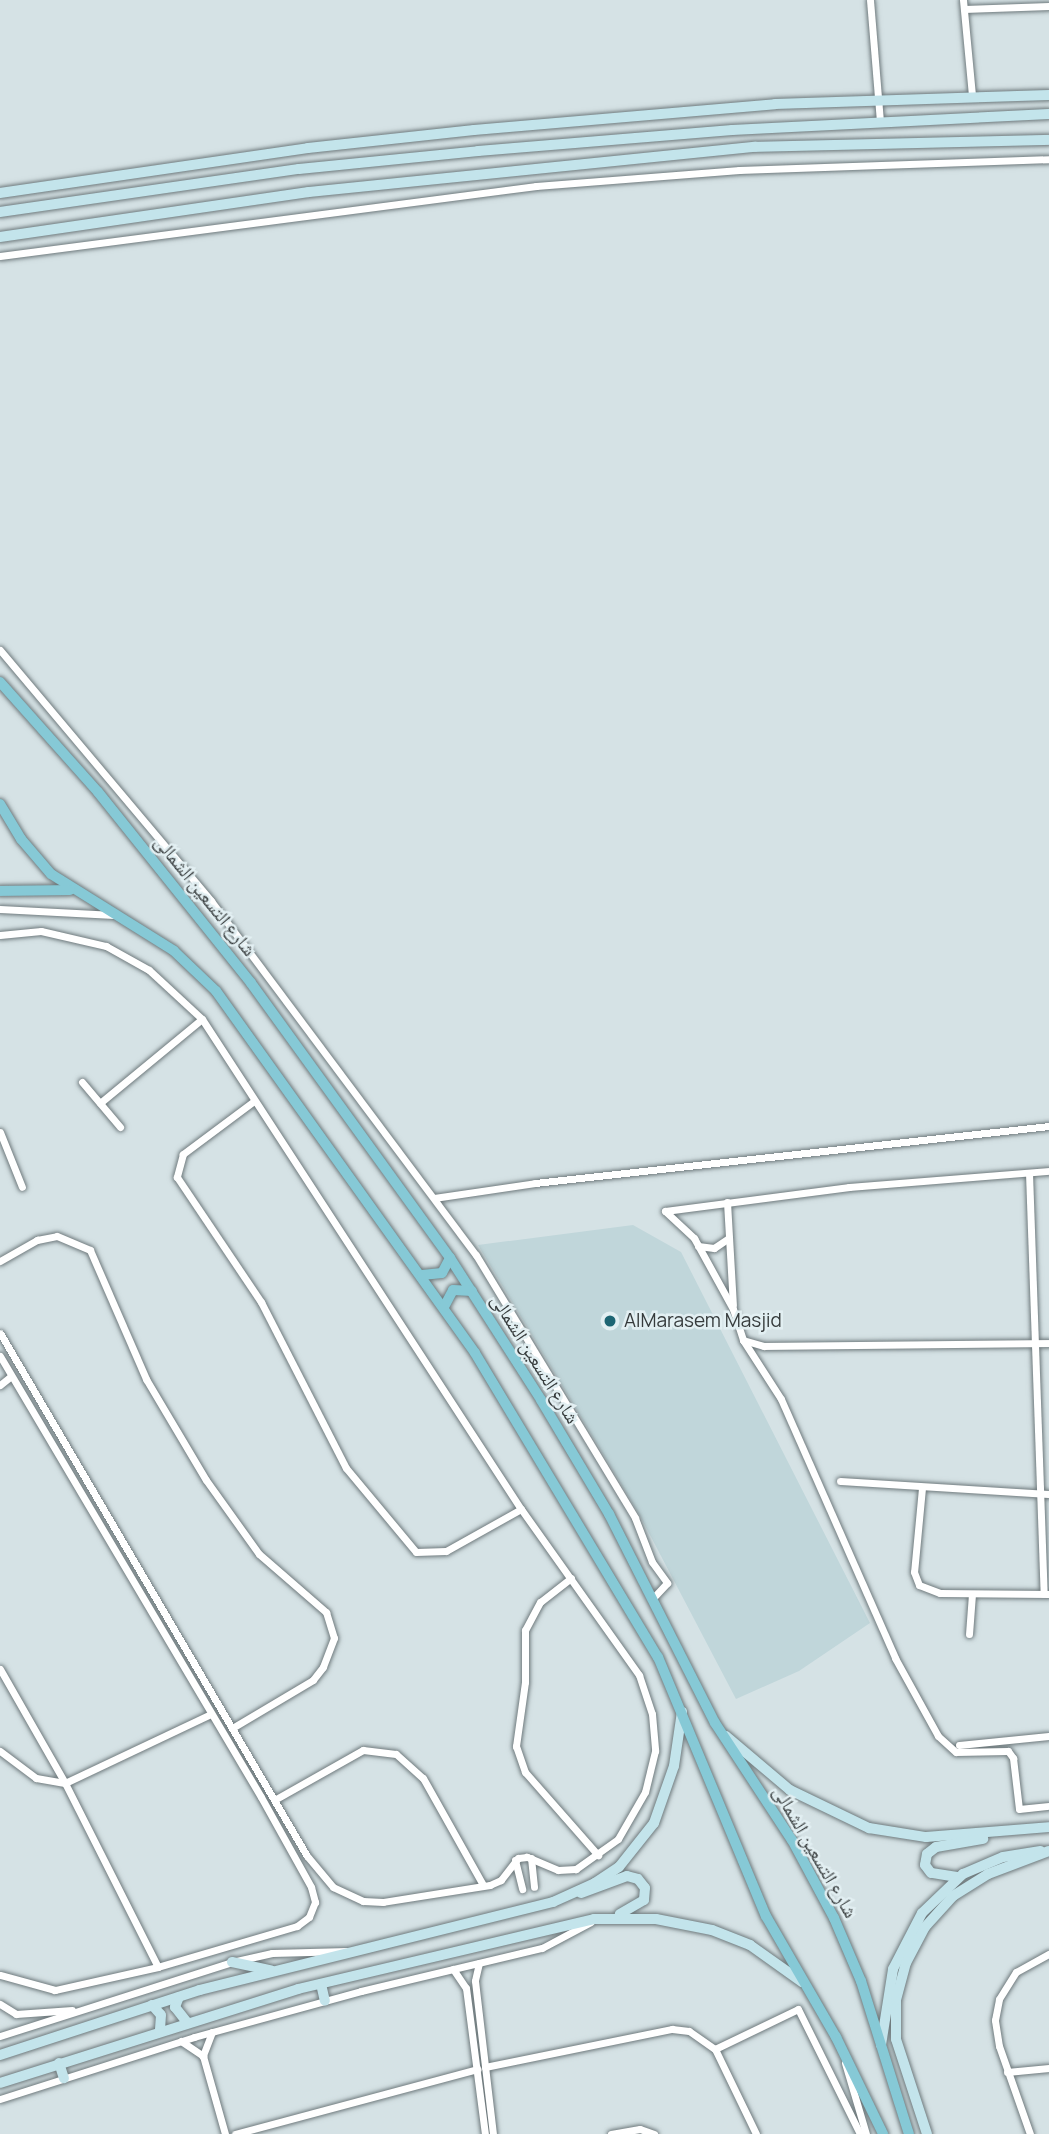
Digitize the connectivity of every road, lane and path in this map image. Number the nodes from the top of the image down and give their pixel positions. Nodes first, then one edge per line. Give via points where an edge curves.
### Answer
1 (870, 0) edge
2 (964, 4) edge
3 (1049, 6) edge
4 (1049, 95) edge
5 (972, 96) junction
6 (878, 100) junction
7 (1049, 114) edge
8 (880, 122) junction
9 (1049, 140) edge
10 (1049, 159) edge
11 (0, 193) edge
12 (0, 212) edge
13 (0, 237) edge
14 (0, 256) edge
15 (0, 650) edge
16 (0, 681) edge
17 (0, 804) edge
18 (73, 890) junction
19 (0, 891) edge
20 (0, 909) edge
21 (118, 916) junction
22 (0, 935) edge
23 (202, 1020) junction
24 (82, 1082) dead end
25 (254, 1101) junction
26 (100, 1104) junction
27 (1049, 1126) edge
28 (120, 1127) dead end
29 (0, 1132) edge
30 (10, 1156) junction
31 (0, 1160) edge
32 (1049, 1171) edge
33 (1030, 1173) junction
34 (22, 1187) dead end
35 (433, 1198) junction
36 (727, 1202) junction
37 (729, 1238) junction
38 (698, 1246) junction
39 (450, 1258) junction
40 (0, 1261) edge
41 (422, 1275) junction
42 (472, 1291) junction
43 (444, 1307) junction
44 (733, 1310) junction
45 (0, 1333) edge
46 (743, 1340) junction
47 (1049, 1343) edge
48 (1035, 1344) junction
49 (0, 1356) edge
50 (11, 1376) junction
51 (0, 1385) edge
52 (840, 1481) dead end
53 (922, 1488) junction
54 (1049, 1494) edge
55 (1039, 1495) junction
56 (521, 1508) junction
57 (571, 1578) junction
58 (972, 1594) junction
59 (1046, 1594) edge
60 (652, 1600) junction
61 (969, 1634) dead end
62 (0, 1669) edge
63 (682, 1711) junction
64 (211, 1714) junction
65 (234, 1727) junction
66 (720, 1730) junction
67 (1049, 1736) edge
68 (959, 1745) dead end
69 (0, 1751) edge
70 (65, 1783) junction
71 (276, 1799) junction
72 (1049, 1806) edge
73 (1049, 1827) edge
74 (1000, 1832) junction
75 (1049, 1851) edge
76 (598, 1855) junction
77 (531, 1858) junction
78 (515, 1860) junction
79 (957, 1877) junction
80 (483, 1885) junction
81 (534, 1886) dead end
82 (522, 1889) dead end
83 (574, 1893) junction
84 (609, 1918) junction
85 (594, 1919) junction
86 (354, 1951) junction
87 (1049, 1954) edge
88 (232, 1962) junction
89 (479, 1963) junction
90 (158, 1967) junction
91 (453, 1969) junction
92 (275, 1971) junction
93 (0, 1975) edge
94 (802, 1982) junction
95 (321, 1983) junction
96 (179, 1997) junction
97 (325, 2001) junction
98 (0, 2004) edge
99 (152, 2005) junction
100 (77, 2011) junction
101 (186, 2021) junction
102 (160, 2030) junction
103 (212, 2032) junction
104 (0, 2036) edge
105 (181, 2041) junction
106 (715, 2049) junction
107 (880, 2049) junction
108 (844, 2052) junction
109 (0, 2055) edge
110 (203, 2056) junction
111 (59, 2063) junction
112 (481, 2068) junction
113 (1049, 2068) edge
114 (1007, 2072) junction
115 (64, 2078) junction
116 (0, 2083) edge
117 (0, 2099) edge
118 (225, 2134) edge
119 (235, 2134) edge
120 (485, 2134) edge
121 (493, 2134) edge
122 (611, 2134) edge
123 (654, 2134) edge
124 (756, 2134) edge
125 (860, 2134) edge
126 (866, 2134) edge
127 (883, 2134) edge
128 (909, 2134) edge
129 (926, 2134) edge
130 (1030, 2134) edge

1 - 6 street
2 - 3 street
2 - 5 street
4 - 5 main road
5 - 6 main road
6 - 8 street
6 - 11 main road via 775,104 352,142
7 - 8 main road
8 - 12 main road via 732,130 313,167
9 - 13 main road via 741,149 309,192
10 - 14 street via 739,170 536,186
15 - 35 street via 211,901
16 - 39 main road, شارع التسعين الشمالى via 98,792 227,951
17 - 18 main road via 38,860
18 - 19 main road
18 - 21 main road
20 - 21 street
21 - 41 main road via 174,951 216,991
22 - 23 street via 41,931 106,946 149,970
23 - 25 street
23 - 26 street
24 - 26 street
25 - 56 street
25 - 56 street via 183,1154 177,1177 261,1303 346,1468 416,1552 446,1551
26 - 28 street
27 - 35 street via 535,1182
29 - 30 street
30 - 31 street
30 - 34 street
32 - 33 street
33 - 36 street via 849,1186
33 - 48 street
35 - 60 street via 481,1263 635,1518 652,1562 666,1580 664,1590
36 - 37 street
36 - 38 street via 665,1211
37 - 38 street via 714,1248
37 - 44 street
38 - 44 street
39 - 41 main road via 442,1273
39 - 42 main road, شارع التسعين الشمالى
40 - 65 street via 37,1240 57,1236 90,1250 146,1379 206,1480 259,1554 326,1612 334,1638 323,1667 313,1679
41 - 43 main road
42 - 43 main road via 453,1290
42 - 60 main road, شارع التسعين الشمالى via 589,1480
43 - 63 main road via 648,1640
44 - 46 street
45 - 65 street via 169,1625
46 - 48 street via 764,1346
46 - 72 street via 781,1399 889,1646 938,1736 956,1752 1008,1751 1019,1809
47 - 48 street
48 - 55 street
49 - 50 street
50 - 51 street
50 - 64 street
52 - 53 street
53 - 55 street
53 - 58 street via 915,1579 932,1592
54 - 55 street
55 - 59 street
56 - 57 street
57 - 76 street via 639,1675 652,1714 654,1751 645,1792 633,1819
57 - 76 street via 540,1602 524,1630 525,1682 516,1746 525,1772
58 - 59 street
58 - 61 street
60 - 66 main road, شارع التسعين الشمالى
62 - 70 street
63 - 83 main road via 674,1766 654,1823 618,1867
63 - 94 main road via 754,1890
64 - 70 street
64 - 90 street via 311,1887 313,1910 298,1926
65 - 71 street
66 - 74 main road via 790,1790 856,1824 926,1837
66 - 107 main road, شارع التسعين الشمالى via 792,1840 834,1918 861,1982
67 - 68 street
69 - 70 street via 36,1778
70 - 90 street
71 - 80 street via 319,1873 347,1896 383,1902
71 - 80 street via 363,1751 396,1754 423,1778
73 - 74 main road
74 - 79 main road via 929,1850 925,1861 929,1871
75 - 79 main road via 1003,1857
75 - 129 main road via 988,1874 953,1896 925,1927 906,1963 896,2000 895,2039
76 - 77 street via 566,1871
77 - 78 street
77 - 81 street
78 - 80 street via 498,1882
78 - 82 street
79 - 107 main road via 922,1913 898,1954 885,2000
83 - 84 main road via 596,1891 627,1877 641,1881 646,1892 642,1904
83 - 86 main road
84 - 85 main road
84 - 94 main road via 656,1919 712,1930 750,1945
85 - 89 street via 562,1941
85 - 95 main road
86 - 88 street via 286,1952
86 - 92 main road
87 - 114 street via 1016,1972 999,1999 995,2031
88 - 92 main road
88 - 100 street
89 - 91 street
89 - 112 street via 475,1981
90 - 93 street via 55,1990
91 - 97 street
91 - 112 street via 466,1988
92 - 96 main road
94 - 108 main road
95 - 97 main road
95 - 101 main road
96 - 99 main road
96 - 101 main road via 175,2007
97 - 103 street
98 - 100 street via 16,2014
99 - 102 main road via 161,2015
99 - 109 main road
100 - 104 street
101 - 102 main road
102 - 111 main road
103 - 105 street
103 - 110 street
105 - 110 street
105 - 115 street
106 - 112 street via 689,2031 672,2029
106 - 124 street
106 - 125 street via 798,2009
107 - 128 main road, شارع التسعين الشمالى
108 - 126 street
108 - 127 main road
110 - 118 street
111 - 115 main road
111 - 116 main road
112 - 119 street
112 - 120 street
112 - 121 street
113 - 114 street
114 - 130 street
115 - 117 street
122 - 123 street via 640,2129

